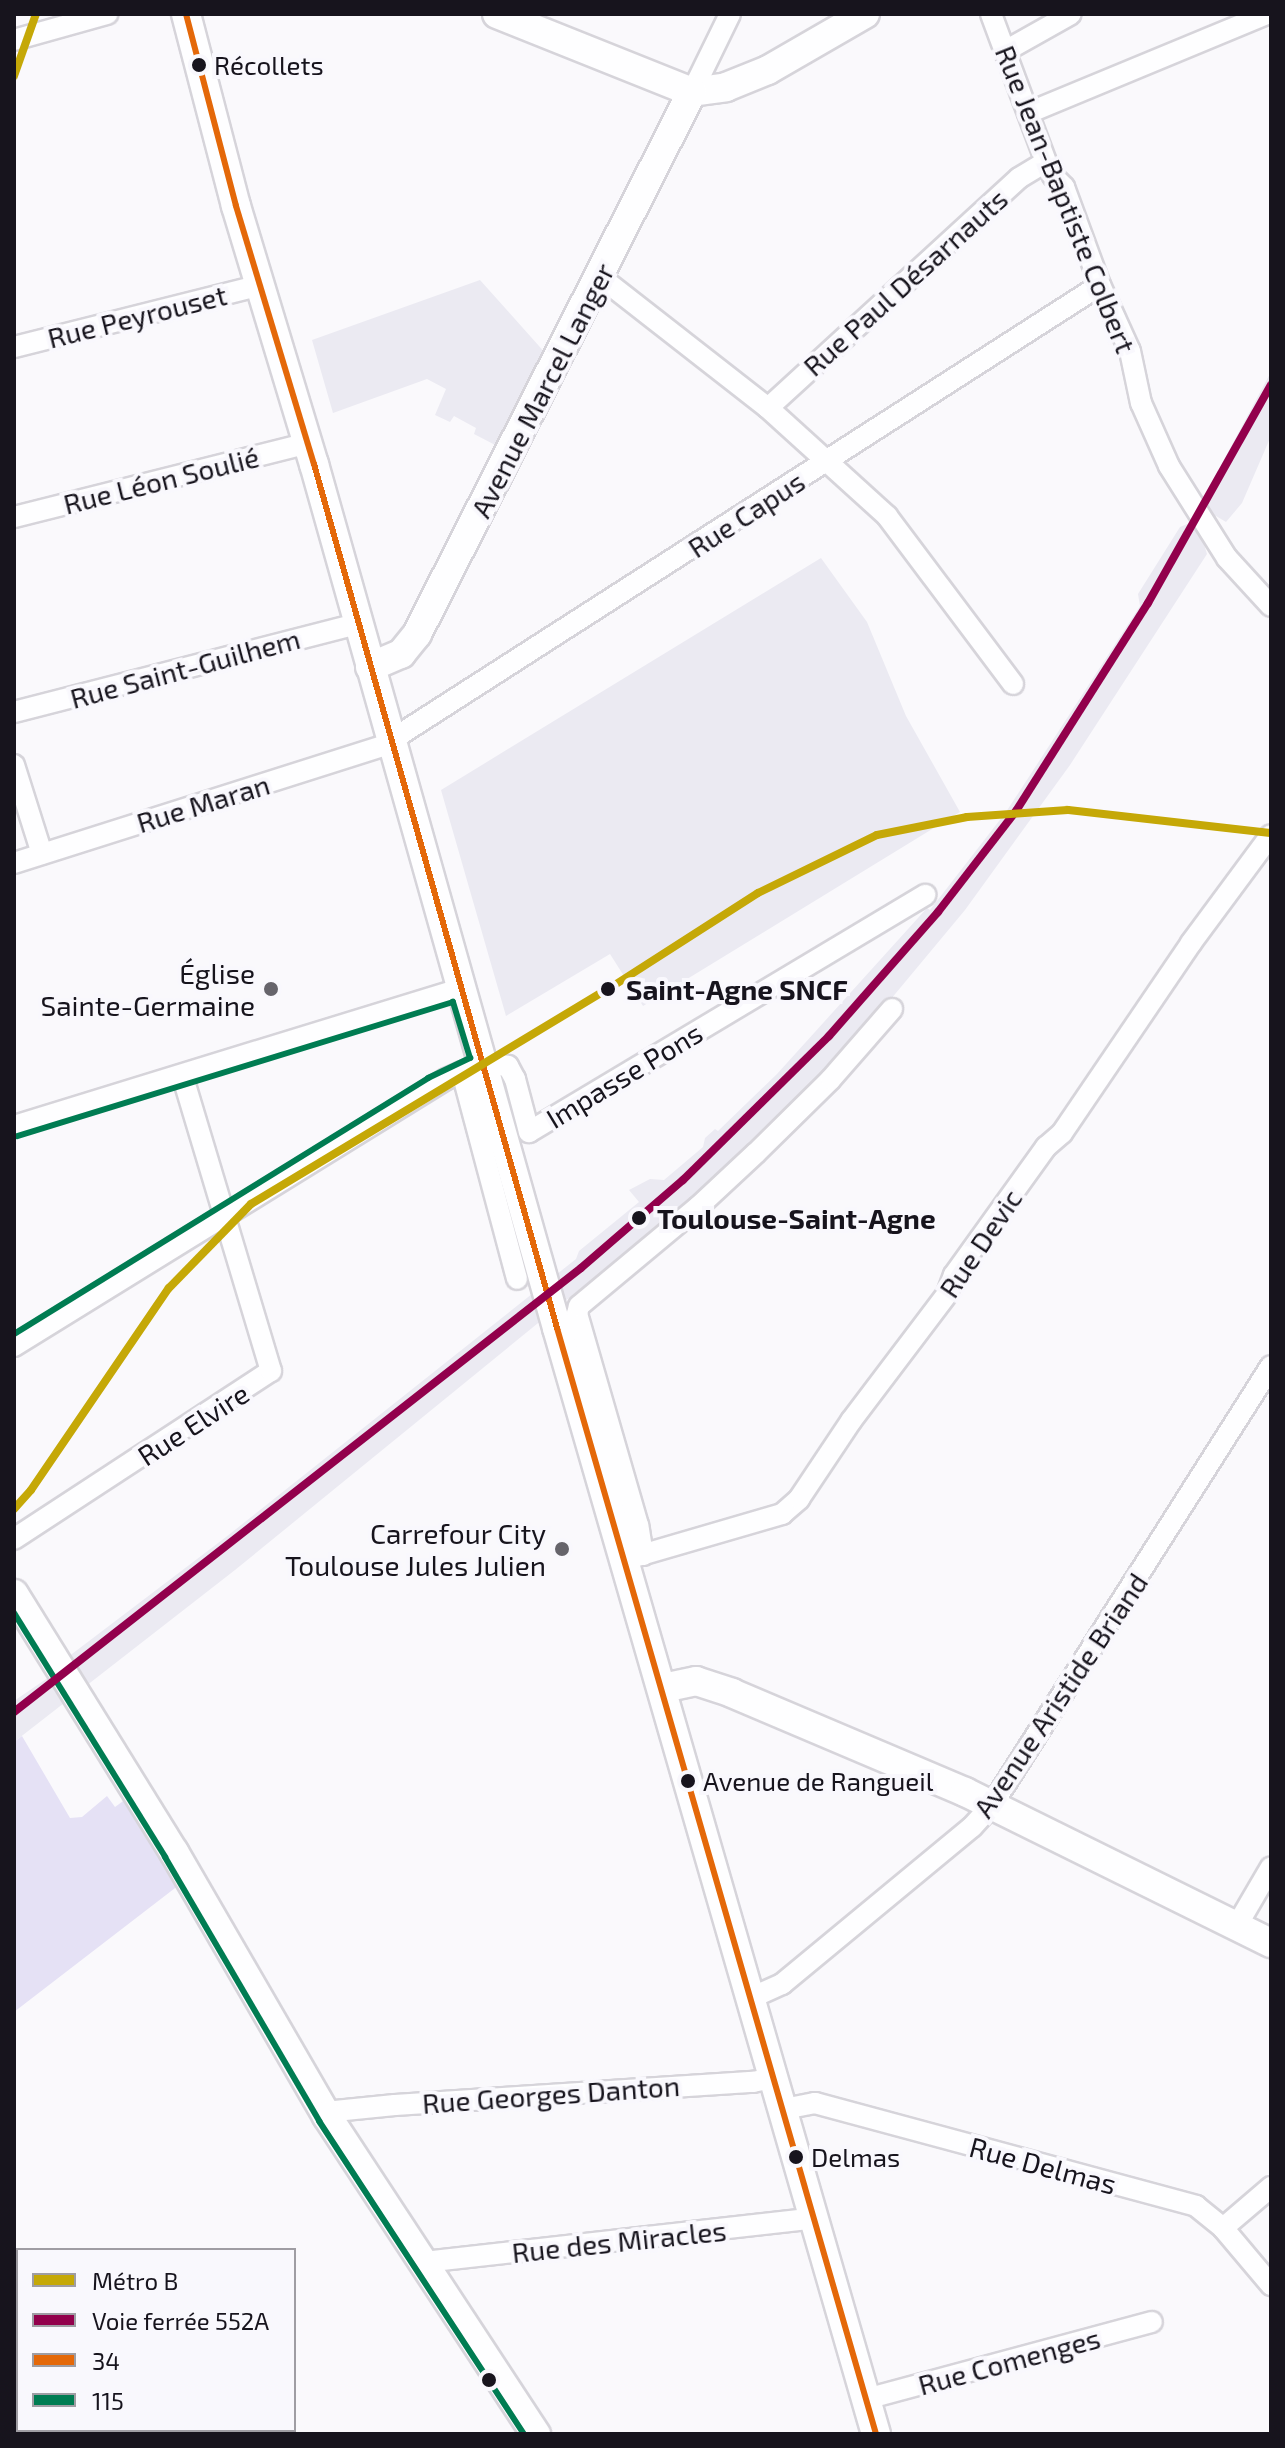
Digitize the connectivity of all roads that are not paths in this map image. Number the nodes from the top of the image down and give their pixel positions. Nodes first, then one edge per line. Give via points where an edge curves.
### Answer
1 (107, 14) edge
2 (186, 14) edge
3 (497, 14) edge
4 (730, 14) edge
5 (865, 14) edge
6 (991, 14) edge
7 (1071, 14) edge
8 (1267, 14) edge
9 (14, 40) edge
10 (1007, 50) junction
11 (692, 92) junction
12 (1028, 113) junction
13 (1046, 162) junction
14 (599, 276) junction
15 (260, 285) junction
16 (1100, 285) junction
17 (14, 347) edge
18 (768, 408) junction
19 (308, 443) junction
20 (827, 462) junction
21 (14, 517) edge
22 (1271, 606) edge
23 (343, 627) junction
24 (370, 667) junction
25 (1013, 684) dead end
26 (14, 712) edge
27 (378, 747) junction
28 (14, 765) edge
29 (1271, 835) edge
30 (42, 854) junction
31 (14, 863) edge
32 (925, 895) dead end
33 (460, 989) junction
34 (892, 1009) dead end
35 (472, 1068) junction
36 (182, 1075) junction
37 (14, 1126) edge
38 (226, 1213) junction
39 (517, 1279) dead end
40 (14, 1346) edge
41 (1271, 1366) edge
42 (14, 1539) edge
43 (634, 1557) junction
44 (18, 1612) edge
45 (663, 1688) junction
46 (992, 1805) junction
47 (1271, 1867) edge
48 (1236, 1927) junction
49 (1271, 1943) edge
50 (753, 1997) junction
51 (776, 2077) junction
52 (784, 2109) junction
53 (327, 2116) junction
54 (1271, 2187) edge
55 (815, 2218) junction
56 (1223, 2228) junction
57 (423, 2266) junction
58 (1271, 2285) edge
59 (1152, 2322) dead end
60 (866, 2399) junction
61 (536, 2434) edge
62 (876, 2434) edge

1 - 9 street
2 - 15 main road
3 - 11 main road
4 - 11 street
5 - 11 main road via 768,70 726,87
6 - 10 street, Rue Jean-Baptiste Colbert
7 - 10 street
8 - 12 street
10 - 12 street, Rue Jean-Baptiste Colbert
11 - 14 main road, Avenue Marcel Langer
12 - 13 street, Rue Jean-Baptiste Colbert
13 - 16 street, Rue Jean-Baptiste Colbert via 1064,187
13 - 18 street, Rue Paul Désarnauts via 1019,178
14 - 18 street
14 - 24 main road, Avenue Marcel Langer via 417,634 401,654
15 - 17 street, Rue Peyrouset
15 - 19 main road
16 - 20 street, Rue Capus
16 - 22 street, Rue Jean-Baptiste Colbert via 1130,351 1141,403 1169,466 1227,558
18 - 20 street
19 - 21 street, Rue Léon Soulié
19 - 23 main road
20 - 25 street via 887,516
20 - 27 street, Rue Capus
23 - 24 main road
23 - 26 street, Rue Saint-Guilhem
24 - 27 main road
27 - 30 street, Rue Maran
27 - 33 main road
28 - 30 street
29 - 43 street, Rue Devic via 799,1499 782,1514
30 - 31 street, Rue Maran
32 - 35 street, Impasse Pons via 529,1132 508,1066
33 - 35 main road
33 - 36 street
34 - 43 street via 756,1153 586,1298 577,1314 638,1525
35 - 38 street via 433,1086
35 - 39 street
35 - 43 main road
36 - 37 street
36 - 38 street, Rue Elvire
38 - 40 street
38 - 42 street, Rue Elvire via 271,1371
41 - 46 street, Avenue Aristide Briand
43 - 45 main road
44 - 53 main road via 174,1852
45 - 46 main road via 686,1682 711,1685
45 - 50 main road
46 - 48 main road
46 - 50 street, Avenue Aristide Briand via 782,1984
47 - 48 street
48 - 49 main road
50 - 51 main road
51 - 52 main road
51 - 53 street, Rue Georges Danton via 395,2105
52 - 55 main road
52 - 56 street, Rue Delmas via 815,2103 1196,2206
53 - 57 main road
54 - 56 street
55 - 57 street, Rue des Miracles
55 - 60 main road
56 - 58 street, Rue Delmas
57 - 61 main road
59 - 60 street, Rue Comenges
60 - 62 main road

